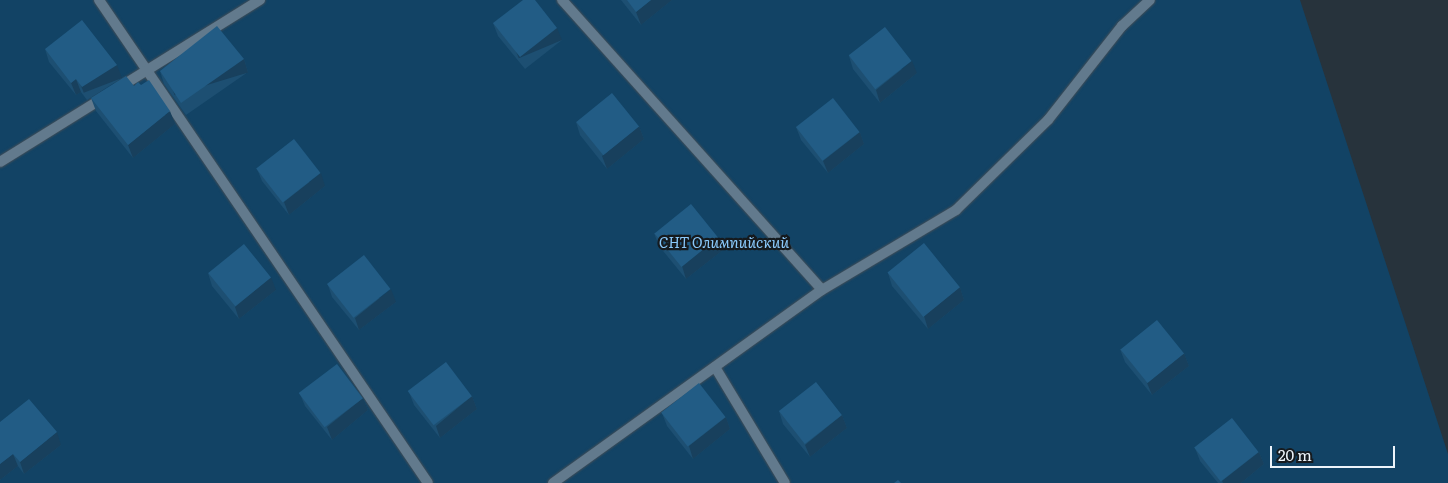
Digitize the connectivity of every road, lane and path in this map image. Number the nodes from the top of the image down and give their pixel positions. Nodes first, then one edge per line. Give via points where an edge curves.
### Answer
1 (100, 0) edge
2 (260, 0) edge
3 (562, 0) edge
4 (1150, 0) edge
5 (146, 71) junction
6 (0, 162) edge
7 (822, 290) junction
8 (714, 367) junction
9 (428, 483) edge
10 (552, 483) edge
11 (785, 483) edge

1 - 5 street
2 - 5 street
3 - 7 street
4 - 7 street via 1122,26 1048,120 956,210
5 - 6 street
5 - 9 street
7 - 8 street
8 - 10 street
8 - 11 street

